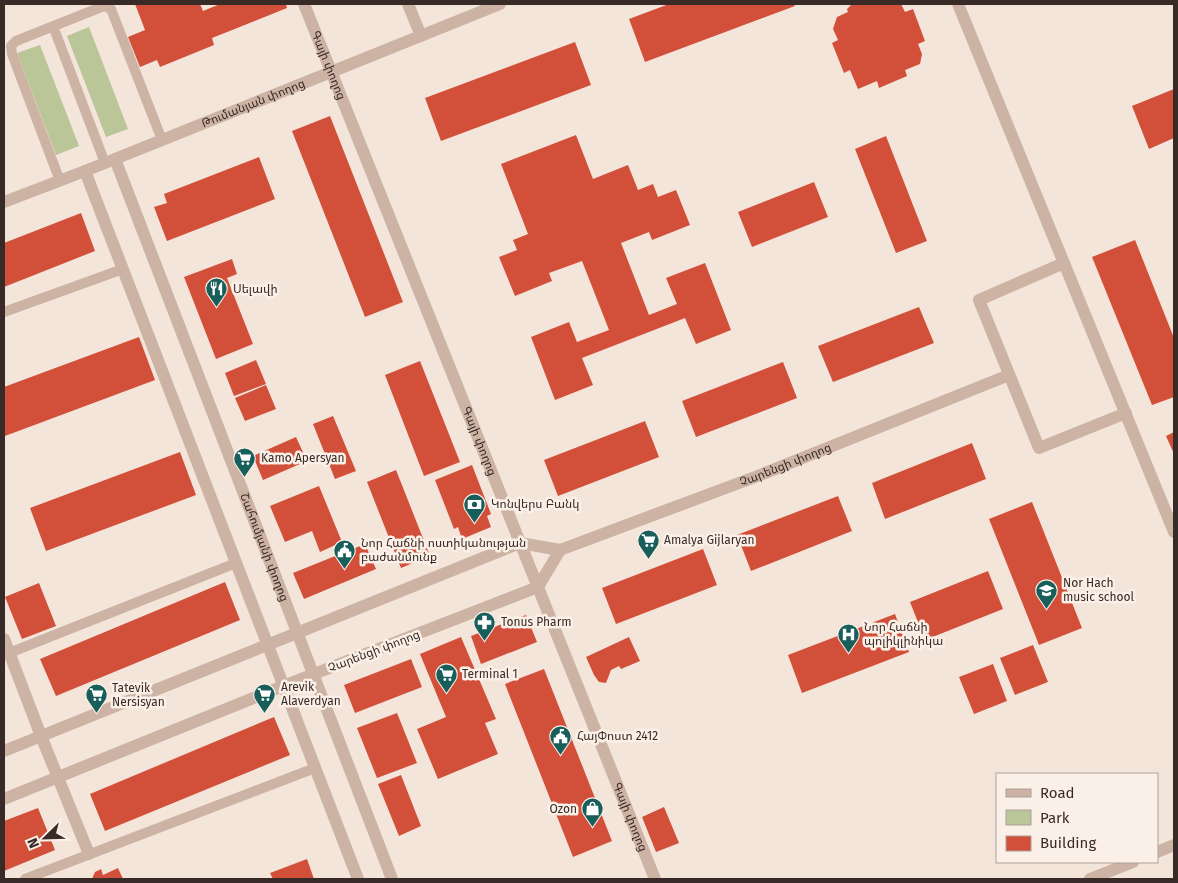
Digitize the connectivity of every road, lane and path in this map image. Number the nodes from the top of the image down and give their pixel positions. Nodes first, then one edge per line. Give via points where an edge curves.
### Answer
1 (304, 4) edge
2 (408, 4) edge
3 (500, 4) edge
4 (958, 4) edge
5 (53, 26) junction
6 (421, 36) junction
7 (331, 71) junction
8 (162, 140) junction
9 (110, 161) junction
10 (86, 171) junction
11 (60, 181) junction
12 (4, 202) edge
13 (1064, 263) junction
14 (123, 269) junction
15 (4, 312) edge
16 (1009, 375) junction
17 (1126, 413) junction
18 (1174, 532) edge
19 (520, 543) junction
20 (560, 550) junction
21 (236, 563) junction
22 (538, 587) junction
23 (297, 634) junction
24 (4, 639) edge
25 (268, 646) junction
26 (6, 654) edge
27 (313, 674) junction
28 (283, 686) junction
29 (41, 736) junction
30 (4, 751) edge
31 (315, 768) junction
32 (58, 777) junction
33 (4, 799) edge
34 (1174, 845) edge
35 (1158, 852) edge
36 (89, 854) junction
37 (1130, 863) edge
38 (25, 879) edge
39 (358, 879) edge
40 (392, 879) edge
41 (656, 879) edge
42 (1090, 879) edge

1 - 7 street, Գայի փողոց
2 - 6 street
3 - 6 street, Թումանյան փողոց
4 - 13 street
5 - 8 lane via 104,6 111,9
5 - 9 lane
5 - 11 lane via 11,46
6 - 7 street, Թումանյան փողոց
7 - 8 street, Թումանյան փողոց
7 - 19 street, Գայի փողոց
8 - 9 street, Թումանյան փողոց
9 - 10 street, Թումանյան փողոց
9 - 23 street, Շահումյանի փողոց
10 - 11 street, Թումանյան փողոց
10 - 14 street
11 - 12 street, Թումանյան փողոց
13 - 16 street via 978,300
13 - 17 street
14 - 15 lane
14 - 21 street
16 - 17 street via 1039,448
16 - 20 street, Չարենցի փողոց via 755,477
17 - 18 street
19 - 20 street
19 - 22 street, Գայի փողոց
19 - 23 street
20 - 22 street
21 - 25 street
21 - 26 lane
22 - 27 street, Չարենցի փողոց
22 - 41 street, Գայի փողոց
23 - 25 street
23 - 27 street, Շահումյանի փողոց
24 - 26 street
25 - 28 street
25 - 29 street
26 - 29 street
27 - 28 street, Չարենցի փողոց
27 - 40 street, Շահումյանի փողոց
28 - 31 street
28 - 32 street, Չարենցի փողոց
29 - 30 street
29 - 32 street
31 - 36 lane
31 - 39 street
32 - 33 street, Չարենցի փողոց
32 - 36 street
34 - 35 street
36 - 38 lane
37 - 42 street

